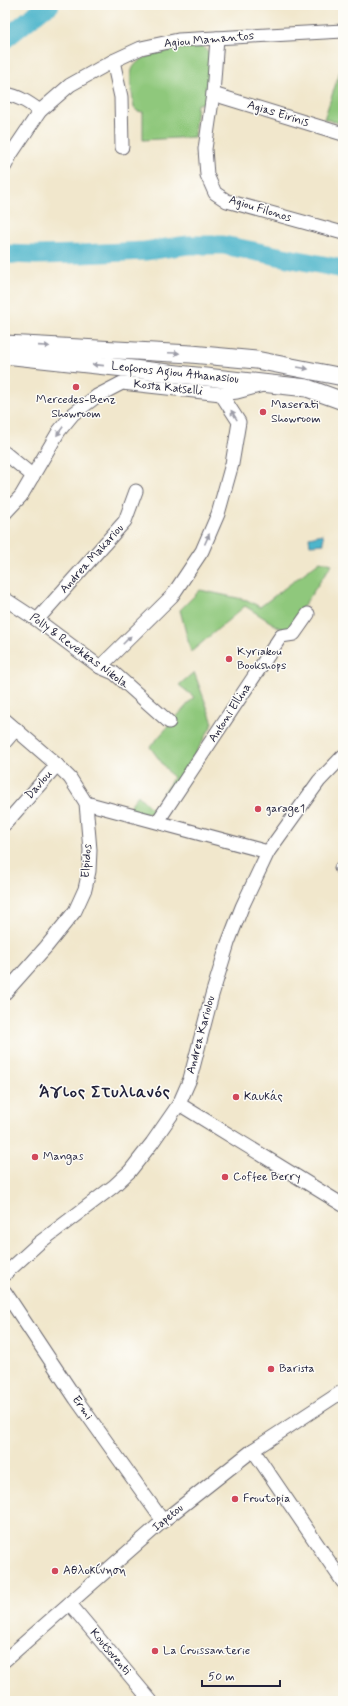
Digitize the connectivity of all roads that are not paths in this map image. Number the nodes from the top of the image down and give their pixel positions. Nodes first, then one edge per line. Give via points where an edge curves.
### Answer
1 (343, 31) edge
2 (217, 38) junction
3 (113, 61) junction
4 (5, 94) edge
5 (213, 94) junction
6 (40, 111) junction
7 (343, 134) edge
8 (122, 147) dead end
9 (5, 166) edge
10 (343, 233) edge
11 (5, 344) edge
12 (5, 355) edge
13 (343, 377) edge
14 (271, 383) junction
15 (221, 394) junction
16 (343, 401) edge
17 (5, 453) edge
18 (33, 476) junction
19 (136, 491) dead end
20 (5, 513) edge
21 (5, 599) edge
22 (308, 614) dead end
23 (37, 620) junction
24 (100, 667) junction
25 (5, 720) edge
26 (169, 722) dead end
27 (16, 729) junction
28 (5, 742) edge
29 (343, 756) edge
30 (57, 764) junction
31 (86, 803) junction
32 (158, 822) junction
33 (5, 824) edge
34 (268, 852) junction
35 (8, 984) edge
36 (179, 1104) junction
37 (343, 1205) edge
38 (5, 1274) edge
39 (5, 1292) edge
40 (343, 1390) edge
41 (253, 1450) junction
42 (163, 1521) junction
43 (343, 1582) edge
44 (70, 1604) junction
45 (5, 1660) edge
46 (151, 1701) edge

1 - 2 street, Agiou Mamantos
2 - 3 street, Agiou Mamantos via 178,40 141,48
2 - 5 street, Agiou Filonos
3 - 6 street, Agiou Mamantos via 70,85
3 - 8 street via 121,97
4 - 6 street via 27,102
5 - 7 street, Agias Eirinis
5 - 10 street, Agiou Filonos via 205,149 207,175 214,193 227,201
6 - 9 street, Agiou Mamantos
11 -> 13 main road, Leoforos Agiou Athanasiou via 256,360
14 -> 12 main road, Leoforos Agiou Athanasiou
14 - 15 street, Kosta Katselli
14 - 16 main road, Leoforos Agiou Athanasiou via 307,388
15 -> 18 street, Kosta Katselli via 122,383 97,396 74,414 59,431
24 -> 15 street via 178,589 204,545 218,514 232,464 239,422
17 - 18 street
18 - 20 street, Kosta Katselli via 21,496
19 - 23 street, Andrea Makariou via 125,521
21 - 23 street, Polly & Revekkas Nikola
22 - 32 street, Antoni Ellina via 294,634 281,636
23 - 24 street, Polly & Revekkas Nikola
24 - 26 street, Polly & Revekkas Nikola via 114,674
25 - 27 street, Elpidos
27 - 28 street
27 - 30 street, Elpidos
29 - 34 street, Andrea Kariolou via 319,781
30 - 31 street, Elpidos via 70,778
30 - 33 street, Davlou
31 - 32 street
31 - 35 street, Elpidos via 90,850 85,889 75,911 46,947
32 - 34 street
34 - 36 street, Andrea Kariolou via 228,943 190,1079
36 - 37 street
36 - 38 street, Andrea Kariolou via 130,1171 39,1243
39 - 42 street, Ermi via 76,1400
40 - 41 street, Iapetou
41 - 42 street, Iapetou
41 - 43 street
42 - 44 street, Iapetou
44 - 45 street, Iapetou
44 - 46 street, Koutsoventi

